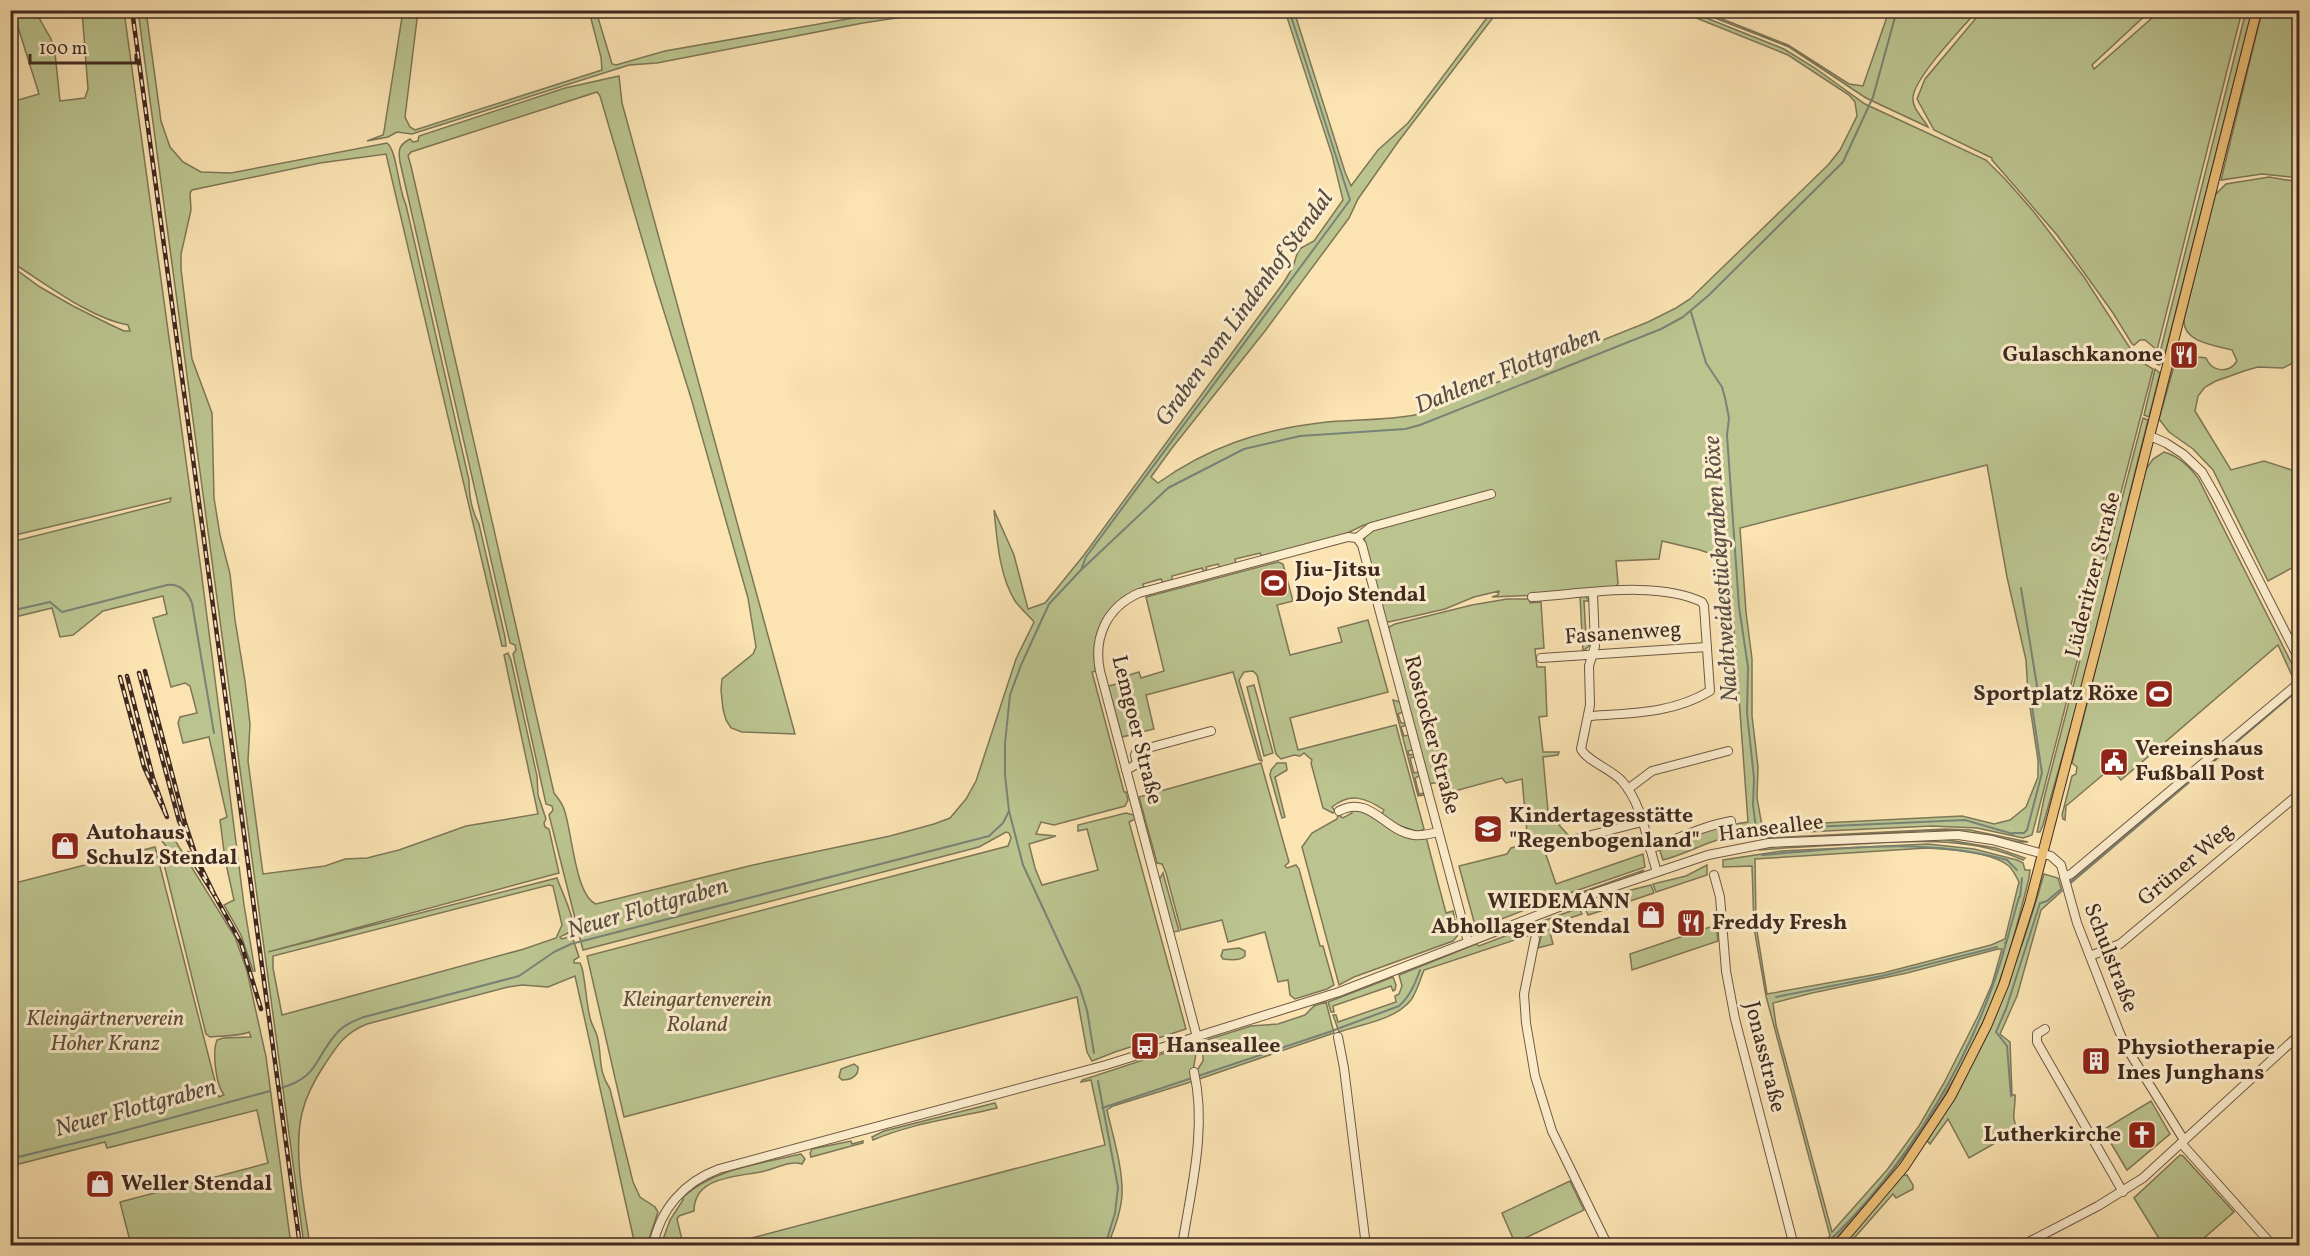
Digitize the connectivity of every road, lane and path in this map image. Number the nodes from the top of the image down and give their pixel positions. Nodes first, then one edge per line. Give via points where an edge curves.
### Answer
1 (2257, 10) edge
2 (2150, 436) junction
3 (1491, 494) dead end
4 (1357, 538) junction
5 (1593, 593) junction
6 (1532, 597) dead end
7 (1707, 647) junction
8 (1592, 654) junction
9 (1541, 658) dead end
10 (2300, 661) edge
11 (2300, 682) edge
12 (1588, 716) junction
13 (1211, 731) dead end
14 (1728, 751) dead end
15 (1126, 770) junction
16 (1628, 789) junction
17 (2300, 793) edge
18 (1339, 811) dead end
19 (1731, 821) dead end
20 (1642, 822) junction
21 (1438, 832) junction
22 (1560, 843) dead end
23 (1650, 849) junction
24 (2042, 854) junction
25 (1657, 872) junction
26 (1714, 875) dead end
27 (2064, 877) junction
28 (1535, 939) dead end
29 (1468, 942) junction
30 (2090, 956) junction
31 (2045, 1029) dead end
32 (2300, 1034) edge
33 (1197, 1037) junction
34 (1338, 1037) dead end
35 (1195, 1076) dead end
36 (2182, 1142) junction
37 (2123, 1192) junction
38 (653, 1245) edge
39 (1182, 1245) edge
40 (1366, 1245) edge
41 (1608, 1245) edge
42 (1794, 1245) edge
43 (1838, 1245) edge
44 (2021, 1245) edge
45 (2273, 1245) edge

1 - 2 main road, Lüderitzer Straße
2 - 10 street via 2183,454 2202,472
2 - 24 main road, Lüderitzer Straße
3 - 4 street, Lemgoer Straße via 1371,527
4 - 15 street, Lemgoer Straße via 1348,537 1149,591 1131,597 1115,609 1101,630 1097,656
4 - 21 street, Rostocker Straße
5 - 6 street
5 - 7 street via 1655,590 1702,602
5 - 8 street
7 - 8 street, Fasanenweg
7 - 12 street via 1710,692 1660,710
8 - 9 street, Fasanenweg
8 - 12 street
11 - 27 street
12 - 16 street via 1581,745 1584,754 1608,769
13 - 15 street via 1137,751 1137,764
14 - 16 street via 1652,771
15 - 33 street, Lemgoer Straße
16 - 20 street
17 - 30 street, Grüner Weg via 2120,944
18 - 21 street via 1355,805 1403,832
19 - 23 street via 1710,825
20 - 22 street
20 - 23 street
21 - 29 street, Rostocker Straße
23 - 25 street
24 - 25 street, Hanseallee via 1958,835 1875,837 1751,845
24 - 27 street, Schulstraße via 2061,865
24 - 43 main road, Lüderitzer Straße via 2004,984 1966,1068 1904,1167
25 - 29 street, Hanseallee
26 - 42 street, Jonasstraße via 1735,1019
27 - 30 street, Schulstraße
28 - 41 street via 1524,994 1535,1076 1552,1131
29 - 33 street, Hanseallee via 1339,992
30 - 36 street, Schulstraße via 2126,1047
31 - 37 street via 2037,1034 2037,1042
32 - 36 street
33 - 38 street, Hanseallee via 1079,1073 719,1169 678,1194 666,1210
34 - 40 street
35 - 39 street via 1196,1166
36 - 37 street
36 - 45 street, Schulstraße
37 - 44 street

